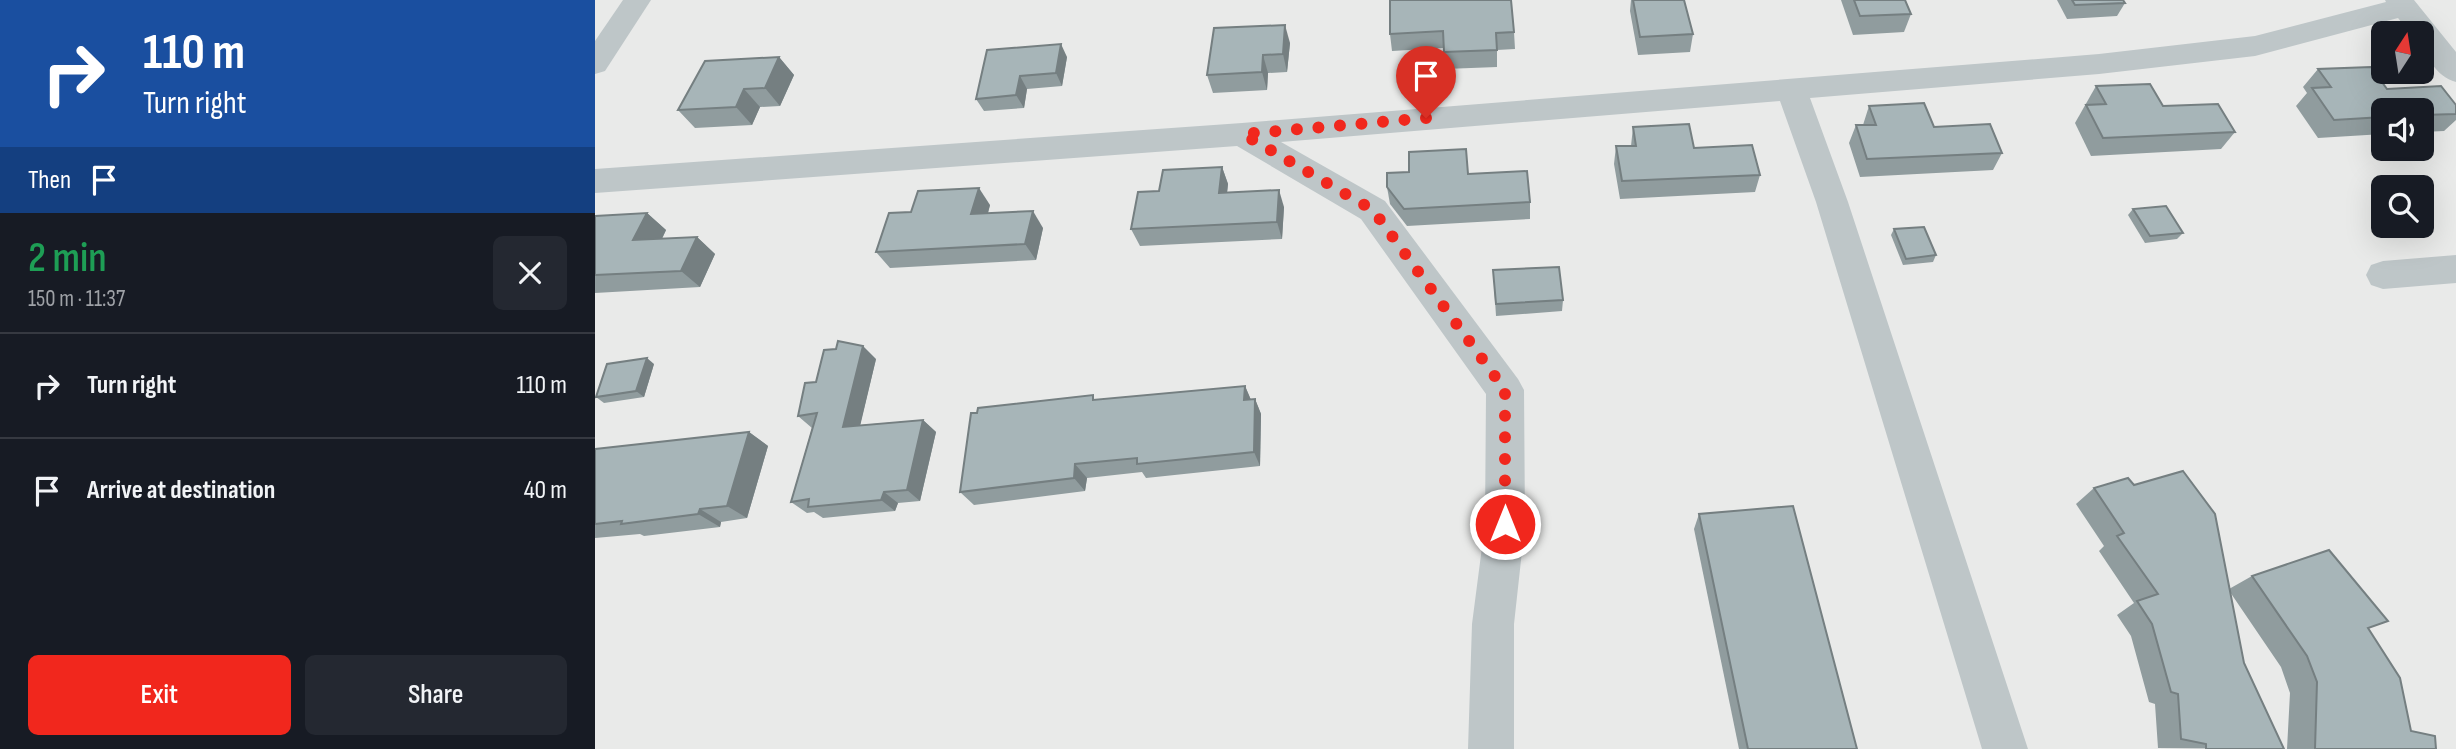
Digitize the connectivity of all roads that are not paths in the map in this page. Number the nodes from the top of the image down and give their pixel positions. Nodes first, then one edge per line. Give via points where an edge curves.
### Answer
1 (636, 0) edge
2 (2402, 3) edge
3 (595, 64) edge
4 (2456, 72) edge
5 (1791, 88) junction
6 (1243, 134) junction
7 (595, 181) edge
8 (2456, 269) edge
9 (2383, 275) dead end
10 (1490, 749) edge
11 (2005, 749) edge

1 - 3 street
2 - 4 street
2 - 5 street via 2255,46 2099,64
5 - 6 street
5 - 11 street via 1832,202
6 - 7 street
6 - 10 street via 1373,210 1505,390 1505,524 1493,624
8 - 9 street

